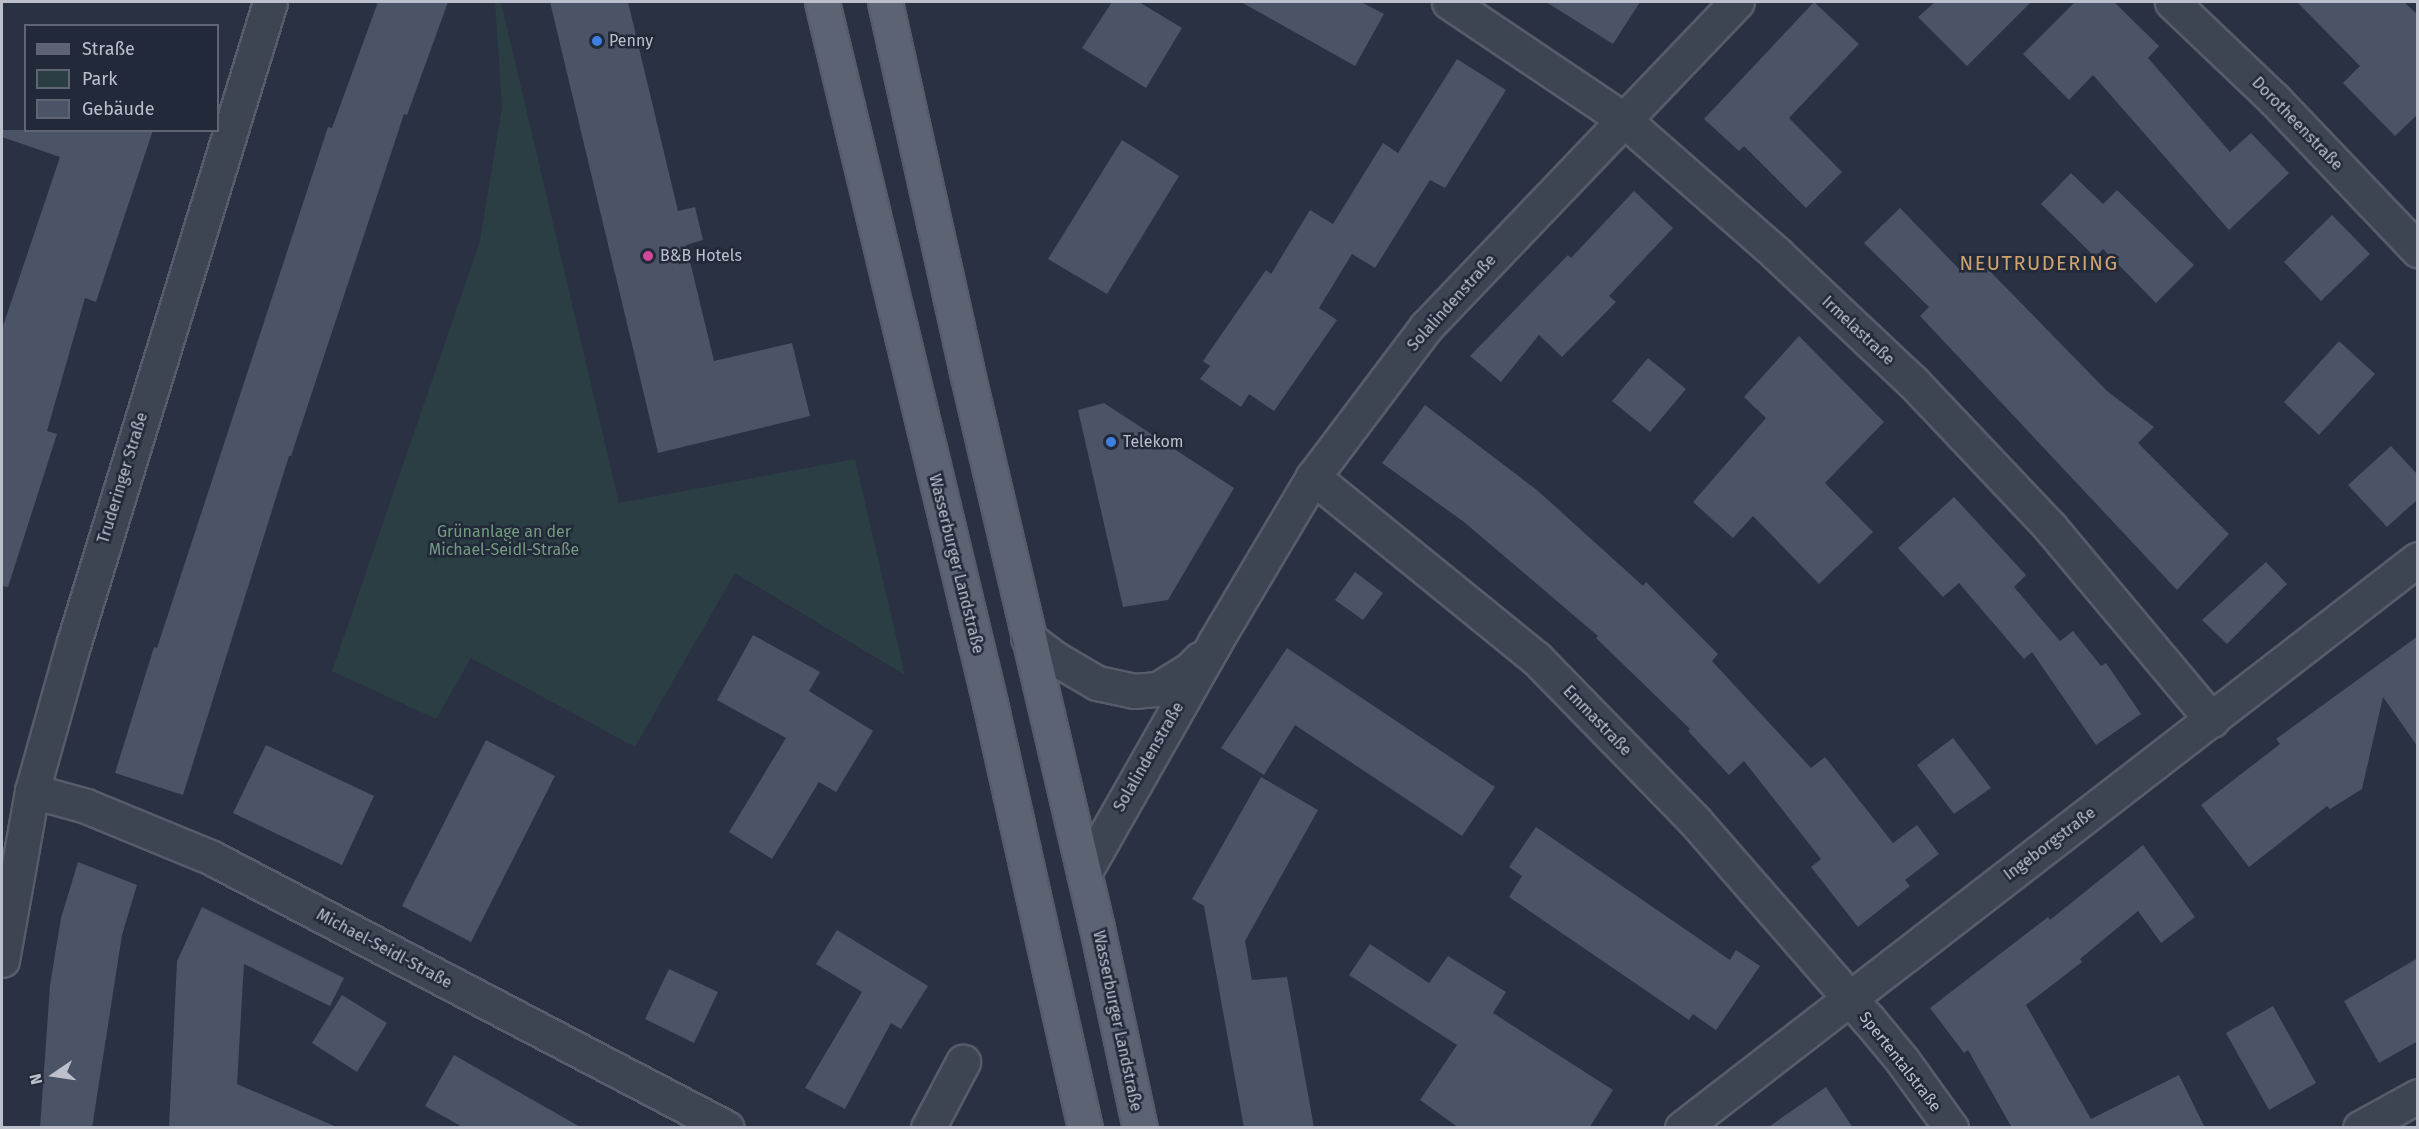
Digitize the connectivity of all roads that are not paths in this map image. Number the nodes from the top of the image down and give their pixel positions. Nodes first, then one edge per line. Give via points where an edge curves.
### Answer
1 (270, 2) edge
2 (822, 2) edge
3 (885, 2) edge
4 (1449, 2) edge
5 (1737, 2) edge
6 (2172, 2) edge
7 (1623, 119) junction
8 (2418, 250) edge
9 (1313, 477) junction
10 (2418, 559) edge
11 (1028, 638) junction
12 (1215, 642) junction
13 (2212, 720) junction
14 (20, 805) edge
15 (1084, 873) junction
16 (2, 960) edge
17 (1849, 997) junction
18 (963, 1062) dead end
19 (2418, 1096) edge
20 (727, 1128) edge
21 (928, 1128) edge
22 (1085, 1128) edge
23 (1140, 1128) edge
24 (1682, 1128) edge
25 (1951, 1128) edge
26 (2360, 1128) edge

1 - 14 street, Truderinger Straße
2 - 22 main road, Wasserburger Landstraße via 990,703
3 - 11 main road, Wasserburger Landstraße
4 - 7 street, Irmelastraße
5 - 7 street, Solalindenstraße
6 - 8 street, Dorotheenstraße via 2274,99
7 - 9 street, Solalindenstraße via 1426,327
7 - 13 street, Irmelastraße via 1912,381 2050,527
9 - 12 street, Solalindenstraße
9 - 17 street, Emmastraße via 1536,658 1695,821
10 - 13 street, Ingeborgstraße
11 - 12 street, Solalindenstraße via 1096,683 1134,691 1158,689 1181,675
11 - 15 main road, Wasserburger Landstraße
12 - 15 street, Solalindenstraße
13 - 17 street, Ingeborgstraße
14 - 16 street, Truderinger Straße
14 - 20 street, Michael-Seidl-Straße via 86,806 212,858
15 - 23 main road, Wasserburger Landstraße
17 - 24 street, Ingeborgstraße
17 - 25 street, Spertentalstraße via 1902,1060
18 - 21 street
19 - 26 street

